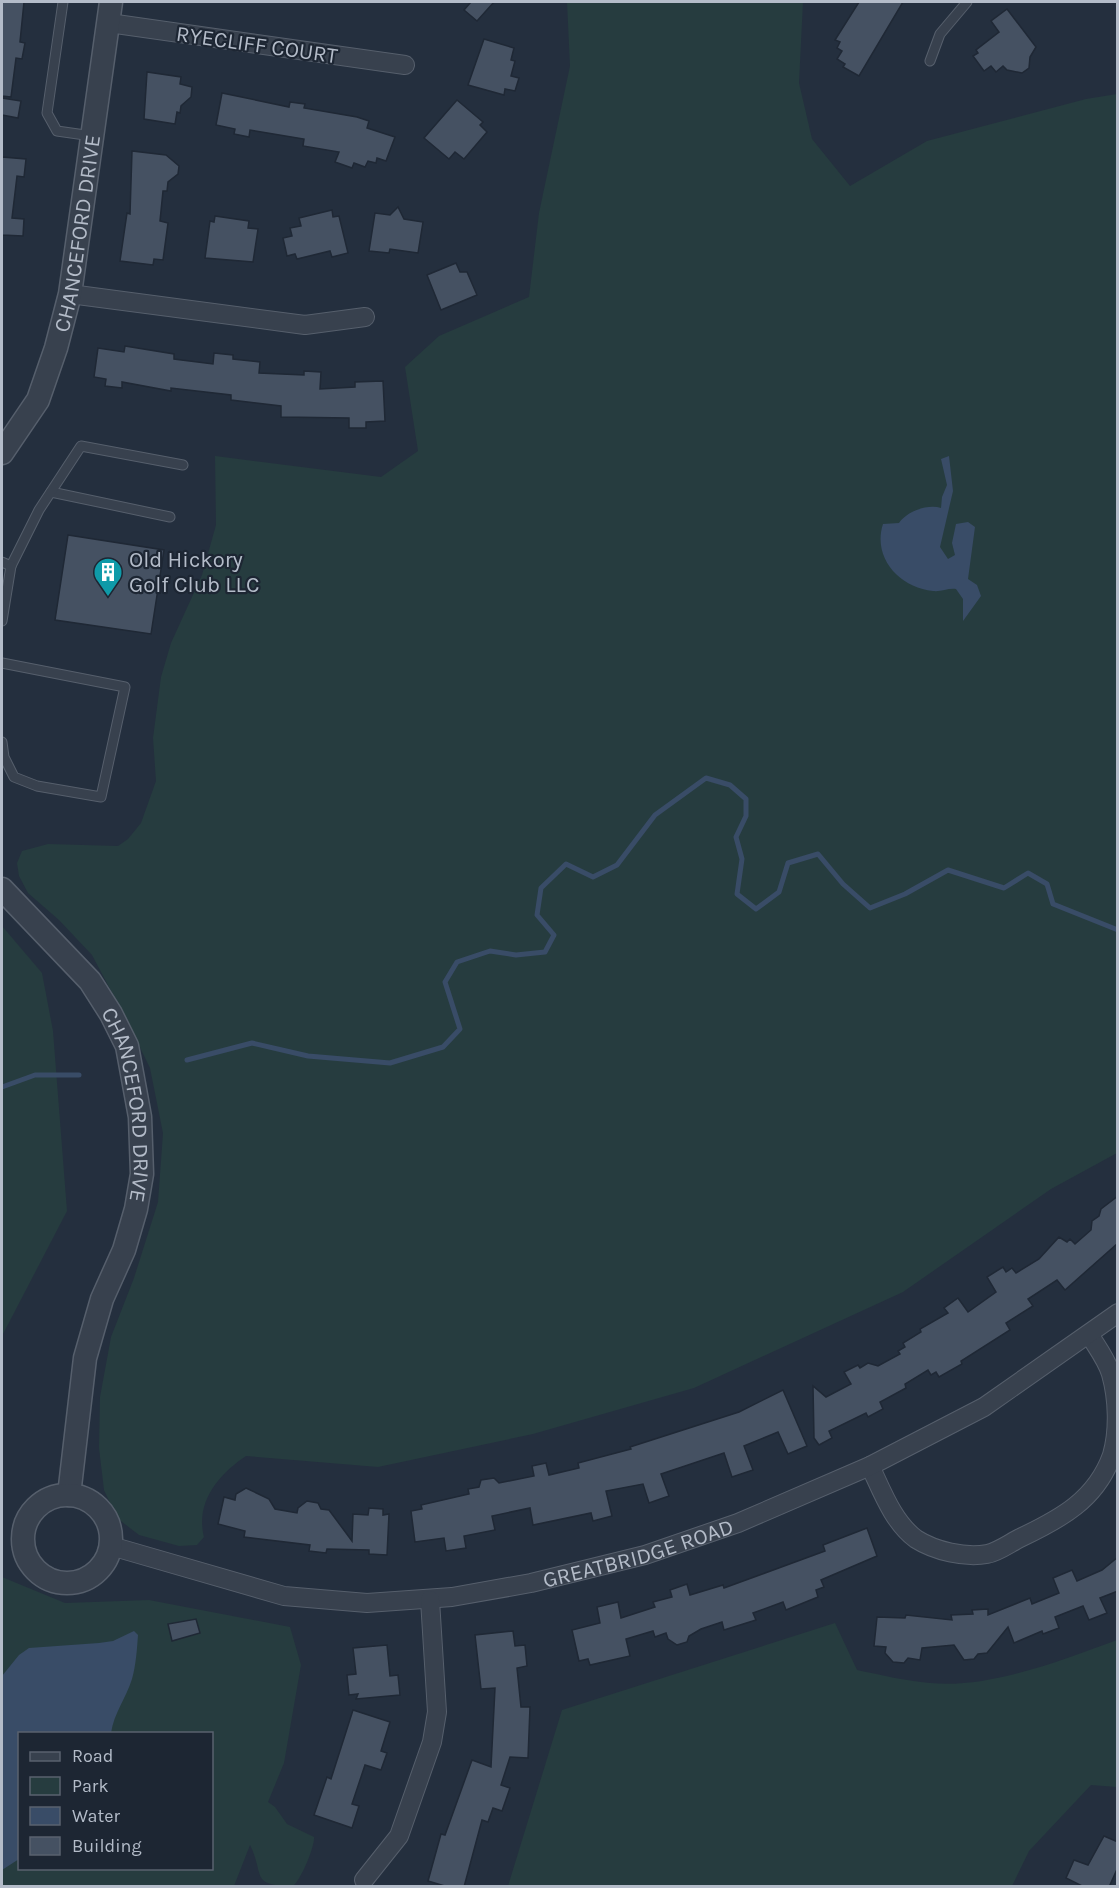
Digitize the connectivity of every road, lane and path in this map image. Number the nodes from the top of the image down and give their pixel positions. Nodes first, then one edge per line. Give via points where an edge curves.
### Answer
1 (63, 2) edge
2 (967, 2) edge
3 (110, 12) edge
4 (930, 61) dead end
5 (405, 66) dead end
6 (92, 136) junction
7 (70, 294) junction
8 (365, 317) dead end
9 (2, 453) edge
10 (183, 465) dead end
11 (51, 492) junction
12 (170, 517) dead end
13 (2, 562) edge
14 (11, 566) junction
15 (2, 621) edge
16 (2, 663) edge
17 (2, 742) edge
18 (2, 889) edge
19 (1118, 1313) edge
20 (1089, 1334) junction
21 (870, 1466) junction
22 (69, 1494) junction
23 (12, 1536) edge
24 (111, 1546) junction
25 (430, 1600) junction
26 (364, 1883) edge

1 - 6 lane via 47,113 57,131
2 - 4 lane via 940,34
3 - 5 street, RYECLIFF COURT
3 - 6 street, CHANCEFORD DRIVE
6 - 7 street, CHANCEFORD DRIVE
7 - 8 street via 305,325
7 - 9 street, CHANCEFORD DRIVE via 38,400
10 - 11 lane via 81,446
11 - 12 lane
11 - 14 lane
13 - 14 lane
14 - 15 lane
16 - 17 lane via 125,687 101,797 37,786 14,777
18 - 22 street, CHANCEFORD DRIVE via 90,981 111,1014 127,1046 141,1117 141,1174 136,1209 124,1250 102,1299 85,1358
19 - 20 street, GREATBRIDGE ROAD
20 - 21 street, GREATBRIDGE ROAD via 984,1407
20 - 21 street via 1110,1373 1116,1433 1112,1455 1102,1475 1073,1510 987,1554 945,1551 915,1538 895,1516
21 - 25 street, GREATBRIDGE ROAD via 738,1523 645,1555 531,1583
22 - 23 street via 42,1502
22 - 24 street via 98,1507 111,1531
23 - 24 street via 42,1576 56,1582 74,1583 89,1577 101,1568
24 - 25 street, GREATBRIDGE ROAD via 284,1596 367,1603
25 - 26 street via 437,1712 432,1742 399,1836

